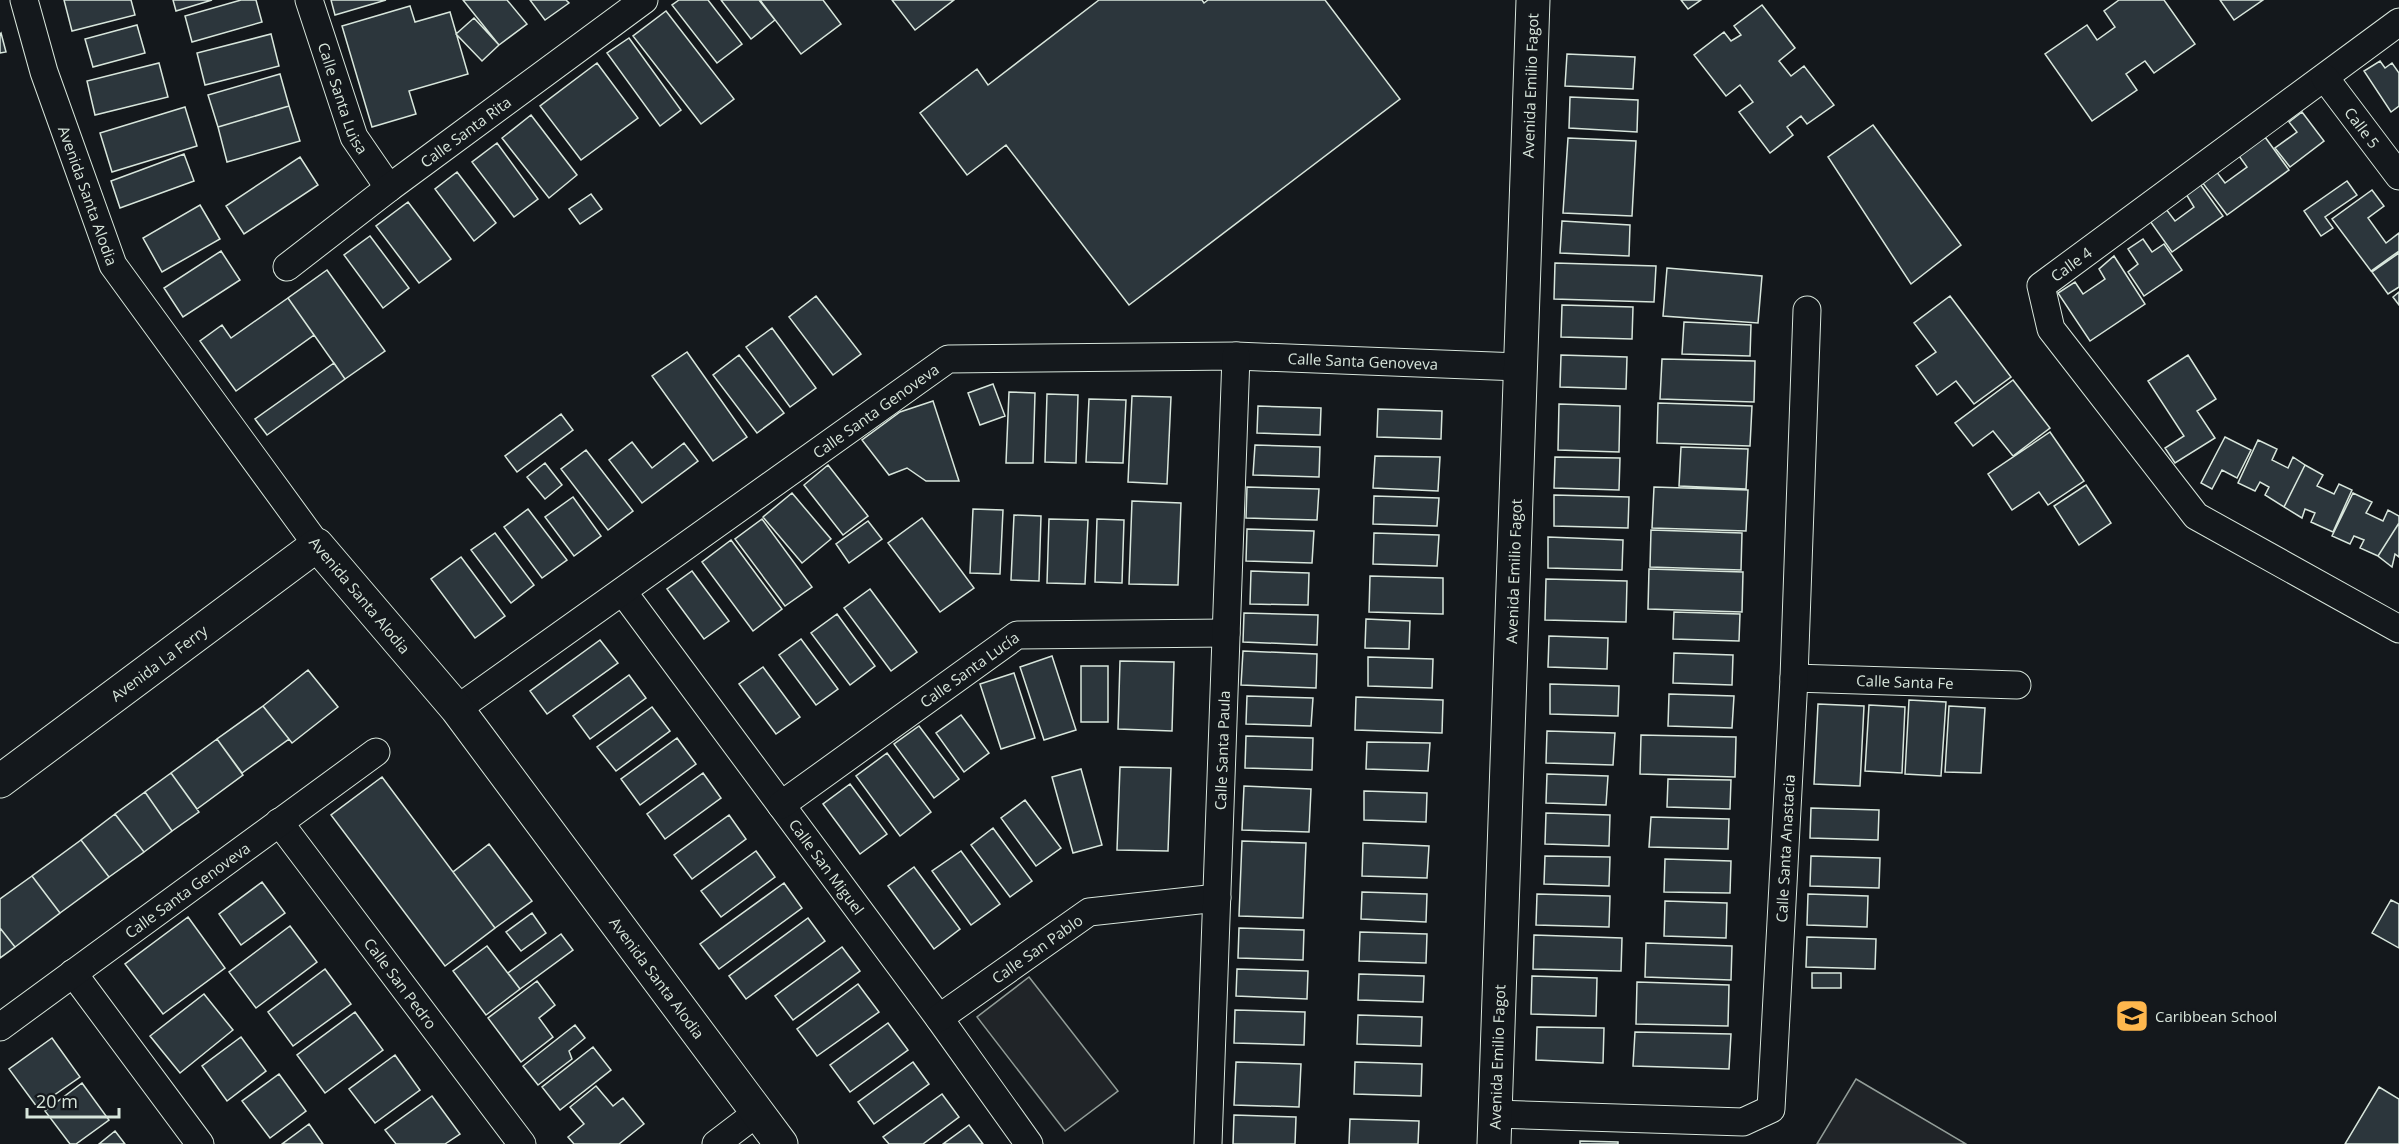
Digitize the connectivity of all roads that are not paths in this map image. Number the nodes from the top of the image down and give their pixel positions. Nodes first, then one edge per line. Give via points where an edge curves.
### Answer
1 (24, 0) edge
2 (309, 0) edge
3 (644, 0) edge
4 (1533, 0) edge
5 (2399, 22) edge
6 (2325, 78) junction
7 (2399, 176) edge
8 (389, 188) junction
9 (287, 267) dead end
10 (1807, 310) dead end
11 (1236, 356) junction
12 (1519, 367) junction
13 (317, 545) junction
14 (623, 592) junction
15 (2399, 629) edge
16 (1226, 633) junction
17 (1794, 678) junction
18 (2017, 685) dead end
19 (457, 709) junction
20 (376, 752) dead end
21 (0, 781) edge
22 (781, 805) junction
23 (279, 822) junction
24 (1217, 898) junction
25 (73, 973) junction
26 (939, 1018) junction
27 (0, 1027) edge
28 (758, 1112) junction
29 (1495, 1129) edge
30 (200, 1144) edge
31 (522, 1144) edge
32 (716, 1144) edge
33 (781, 1144) edge
34 (1029, 1144) edge
35 (1208, 1144) edge

1 - 13 street, Avenida Santa Alodia via 45,72 113,265
2 - 8 street, Calle Santa Luisa via 354,136
3 - 8 street, Calle Santa Rita
4 - 12 street, Avenida Emilio Fagot
5 - 6 street, Calle 4
6 - 7 street, Calle 5
6 - 15 street, Calle 4 via 2041,286 2051,329 2196,516
8 - 9 street, Calle Santa Rita
10 - 17 street, Calle Santa Anastacia
11 - 12 street, Calle Santa Genoveva
11 - 14 street, Calle Santa Genoveva via 948,359
11 - 16 street, Calle Santa Paula
12 - 29 street, Avenida Emilio Fagot
13 - 19 street, Avenida Santa Alodia
13 - 21 street, Avenida La Ferry
14 - 19 street, Calle Santa Genoveva
14 - 22 street, Calle San Miguel
16 - 22 street, Calle Santa Lucía via 1017,635
16 - 24 street, Calle Santa Paula
17 - 18 street, Calle Santa Fe
17 - 29 street, Calle Santa Anastacia via 1771,1109 1743,1122
19 - 28 street, Avenida Santa Alodia
20 - 23 street, Calle Santa Genoveva
22 - 26 street, Calle San Miguel
23 - 25 street, Calle Santa Genoveva
23 - 31 street, Calle San Pedro
24 - 26 street, Calle San Pablo via 1089,912
24 - 35 street, Calle Santa Paula
25 - 27 street, Calle Santa Genoveva
25 - 30 street
26 - 34 street, Calle San Miguel
28 - 32 street
28 - 33 street, Avenida Santa Alodia

